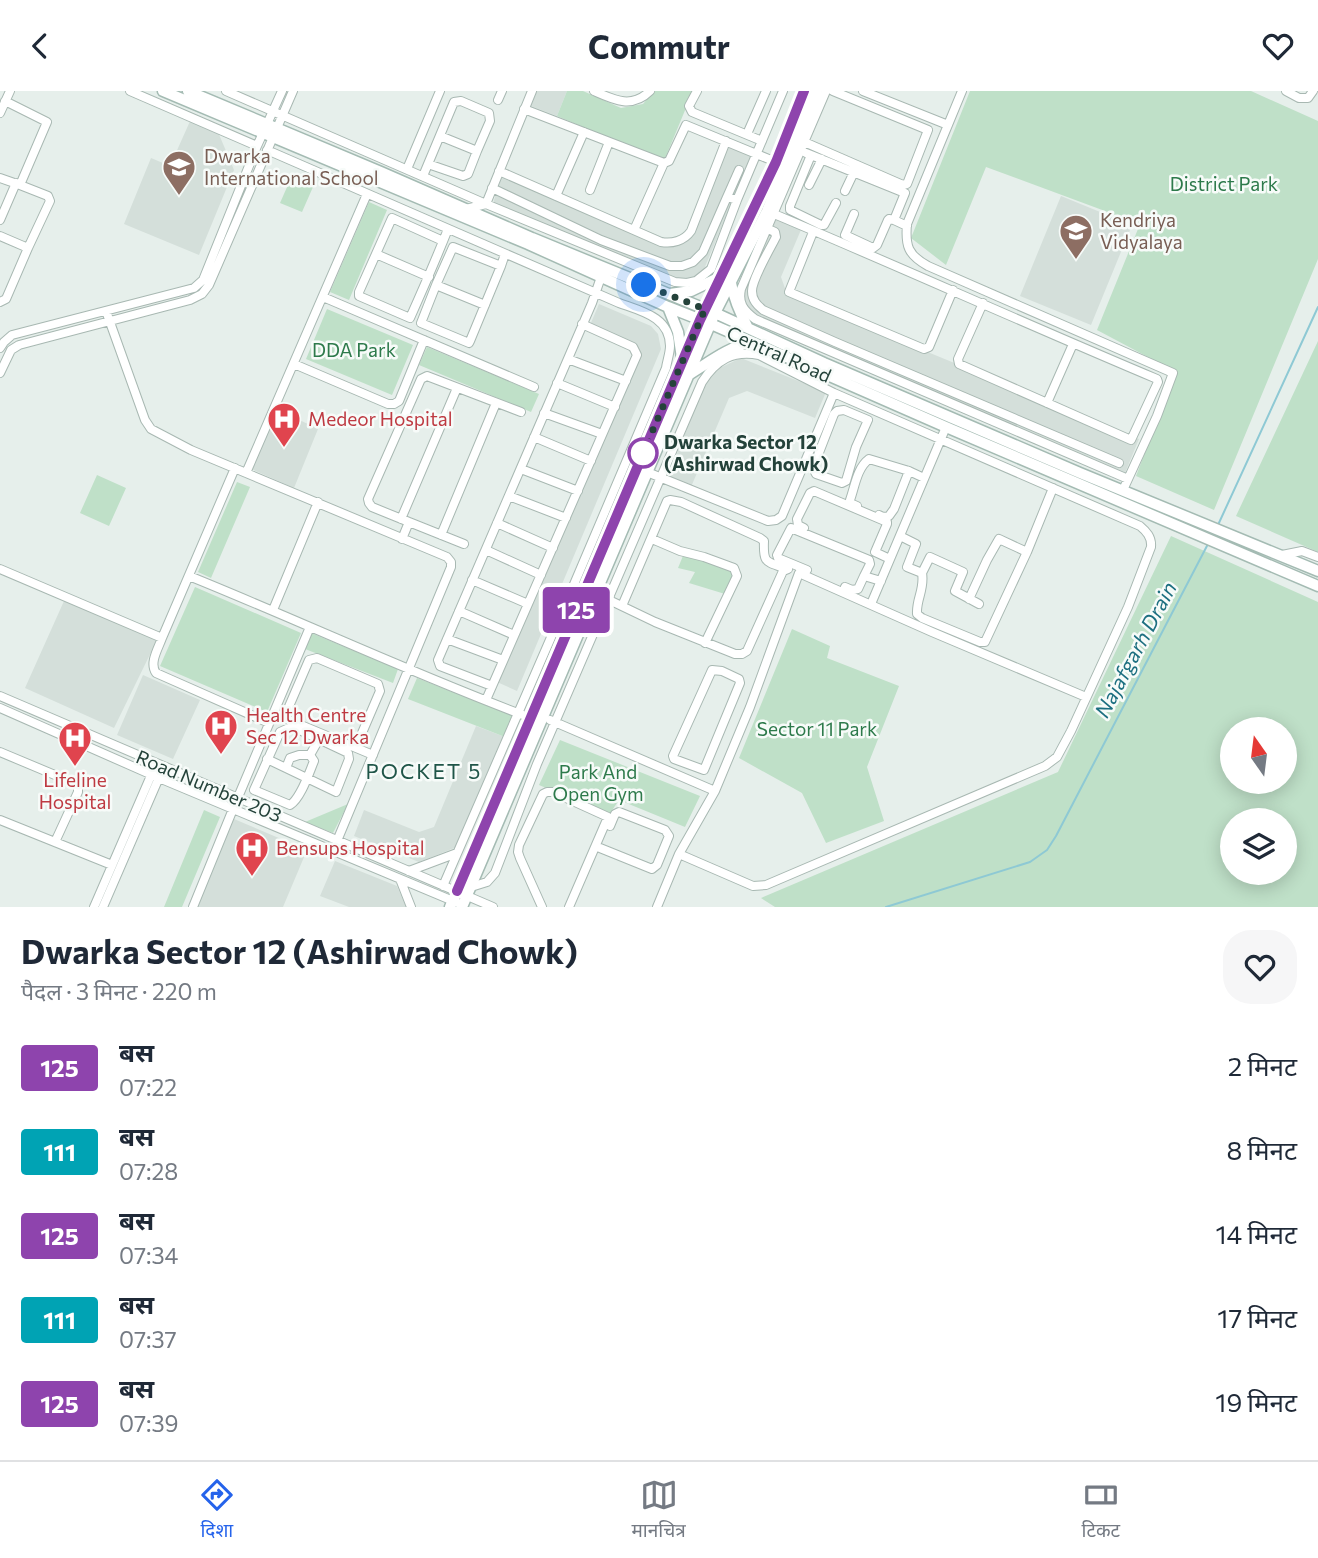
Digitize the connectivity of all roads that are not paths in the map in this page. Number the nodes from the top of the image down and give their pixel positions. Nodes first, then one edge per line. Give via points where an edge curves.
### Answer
1 (10, 91) edge
2 (130, 91) edge
3 (163, 91) edge
4 (188, 91) edge
5 (226, 91) edge
6 (282, 91) edge
7 (293, 91) edge
8 (440, 91) edge
9 (502, 91) edge
10 (532, 91) edge
11 (594, 91) edge
12 (650, 91) edge
13 (697, 91) edge
14 (766, 91) edge
15 (783, 91) edge
16 (804, 91) edge
17 (817, 91) edge
18 (826, 91) edge
19 (833, 91) edge
20 (863, 91) edge
21 (962, 91) edge
22 (1286, 91) edge
23 (1313, 91) edge
24 (498, 100) dead end
25 (5, 101) junction
26 (524, 109) junction
27 (273, 111) junction
28 (0, 113) edge
29 (282, 114) junction
30 (948, 125) junction
31 (269, 131) junction
32 (584, 132) junction
33 (929, 132) junction
34 (747, 134) junction
35 (440, 136) junction
36 (942, 138) junction
37 (762, 141) junction
38 (609, 142) junction
39 (729, 143) junction
40 (799, 145) junction
41 (257, 146) junction
42 (267, 150) junction
43 (477, 151) junction
44 (756, 155) junction
45 (811, 155) junction
46 (822, 159) junction
47 (776, 162) junction
48 (663, 163) junction
49 (428, 164) junction
50 (407, 169) junction
51 (738, 170) dead end
52 (854, 172) junction
53 (498, 174) junction
54 (423, 176) junction
55 (0, 178) edge
56 (18, 184) junction
57 (809, 185) dead end
58 (492, 188) junction
59 (590, 190) dead end
60 (845, 191) dead end
61 (368, 194) junction
62 (556, 196) junction
63 (727, 197) junction
64 (737, 200) junction
65 (836, 203) dead end
66 (486, 204) junction
67 (466, 209) junction
68 (771, 213) junction
69 (854, 214) dead end
70 (0, 220) edge
71 (894, 220) junction
72 (907, 226) junction
73 (764, 227) junction
74 (448, 229) junction
75 (634, 230) junction
76 (813, 232) junction
77 (0, 236) edge
78 (601, 240) junction
79 (443, 241) junction
80 (28, 248) junction
81 (597, 250) junction
82 (376, 254) junction
83 (505, 254) junction
84 (501, 266) junction
85 (429, 277) junction
86 (601, 277) junction
87 (726, 280) junction
88 (436, 285) junction
89 (626, 288) junction
90 (953, 290) junction
91 (596, 293) junction
92 (667, 294) junction
93 (323, 297) junction
94 (0, 302) edge
95 (619, 303) junction
96 (983, 303) junction
97 (485, 305) junction
98 (668, 307) junction
99 (106, 311) junction
100 (708, 317) junction
101 (410, 318) junction
102 (109, 321) junction
103 (421, 323) junction
104 (583, 324) junction
105 (748, 328) junction
106 (404, 332) junction
107 (420, 339) junction
108 (752, 342) junction
109 (1073, 344) junction
110 (0, 348) edge
111 (568, 359) junction
112 (683, 361) junction
113 (294, 364) junction
114 (0, 373) edge
115 (689, 375) junction
116 (626, 381) junction
117 (557, 383) junction
118 (932, 383) junction
119 (534, 387) dead end
120 (457, 388) junction
121 (834, 393) junction
122 (928, 394) junction
123 (496, 403) junction
124 (1047, 403) junction
125 (394, 404) junction
126 (615, 407) junction
127 (872, 409) junction
128 (407, 411) junction
129 (520, 412) dead end
130 (544, 413) junction
131 (868, 420) junction
132 (946, 427) junction
133 (603, 434) junction
134 (534, 437) junction
135 (1056, 437) junction
136 (940, 439) junction
137 (1052, 446) junction
138 (591, 461) junction
139 (1119, 463) dead end
140 (235, 468) junction
141 (521, 469) junction
142 (909, 471) junction
143 (648, 472) junction
144 (246, 473) junction
145 (661, 477) junction
146 (924, 478) junction
147 (1128, 479) junction
148 (1053, 488) junction
149 (578, 491) junction
150 (1123, 491) junction
151 (1096, 492) junction
152 (509, 496) junction
153 (318, 502) junction
154 (1088, 503) junction
155 (566, 518) junction
156 (405, 521) junction
157 (497, 523) junction
158 (887, 524) junction
159 (901, 533) junction
160 (440, 535) junction
161 (402, 539) junction
162 (652, 539) junction
163 (464, 544) dead end
164 (553, 548) junction
165 (486, 550) junction
166 (875, 552) junction
167 (1027, 552) junction
168 (1282, 555) junction
169 (1318, 557) edge
170 (890, 559) junction
171 (0, 569) edge
172 (786, 569) junction
173 (1318, 571) edge
174 (799, 573) junction
175 (922, 573) junction
176 (541, 575) junction
177 (189, 576) junction
178 (864, 576) junction
179 (472, 580) junction
180 (881, 581) junction
181 (1318, 586) edge
182 (607, 599) junction
183 (969, 599) junction
184 (528, 604) junction
185 (871, 604) junction
186 (979, 604) dead end
187 (622, 606) junction
188 (273, 610) junction
189 (459, 611) junction
190 (310, 627) junction
191 (514, 635) junction
192 (162, 638) junction
193 (447, 639) junction
194 (705, 643) junction
195 (503, 660) junction
196 (409, 669) junction
197 (492, 687) junction
198 (0, 696) edge
199 (1086, 697) junction
200 (486, 700) junction
201 (0, 708) edge
202 (274, 713) junction
203 (518, 713) junction
204 (537, 717) junction
205 (284, 718) junction
206 (555, 722) junction
207 (270, 723) junction
208 (319, 739) junction
209 (356, 747) junction
210 (0, 752) edge
211 (310, 755) junction
212 (373, 755) junction
213 (267, 759) junction
214 (160, 765) junction
215 (286, 768) junction
216 (704, 770) junction
217 (155, 776) junction
218 (306, 778) junction
219 (696, 783) junction
220 (254, 790) junction
221 (715, 791) junction
222 (238, 798) junction
223 (248, 803) junction
224 (233, 809) junction
225 (0, 820) edge
226 (670, 836) junction
227 (337, 841) junction
228 (686, 841) junction
229 (55, 842) junction
230 (600, 848) junction
231 (457, 853) junction
232 (679, 854) junction
233 (112, 865) junction
234 (410, 871) junction
235 (400, 879) junction
236 (443, 886) junction
237 (440, 896) junction
238 (461, 900) edge
239 (94, 907) edge
240 (103, 907) edge
241 (193, 907) edge
242 (411, 907) edge
243 (435, 907) edge
244 (493, 907) edge
245 (542, 907) edge
246 (569, 907) edge
247 (575, 907) edge
248 (657, 907) edge

1 - 25 street
2 - 41 street
3 - 31 main road, Central Road
4 - 31 main road, Central Road
5 - 27 street
6 - 27 street
7 - 29 street
8 - 50 street
9 - 24 street
10 - 26 street
11 - 12 street via 626,102
13 - 34 street via 689,106 692,112
14 - 34 street
15 - 37 street
16 - 47 main road
17 - 40 main road
18 - 40 street
19 - 33 street
20 - 30 street
21 - 30 street
22 - 23 street via 1308,98
25 - 28 street
25 - 56 street via 47,122
26 - 32 street
26 - 53 street
27 - 29 street
27 - 31 street
29 - 31 street
29 - 50 street
30 - 36 street
31 - 41 street
31 - 42 street
31 - 67 main road, Central Road
31 - 86 main road, Central Road
32 - 38 street
32 - 62 street
33 - 36 street
33 - 40 street via 905,185
34 - 37 street
35 - 43 street
35 - 43 street via 454,102 461,101 491,117
35 - 49 street
36 - 72 street
37 - 44 street
38 - 48 street
38 - 59 street
39 - 44 street
39 - 48 street via 686,125 670,162
39 - 75 street via 689,235 668,243
40 - 45 street
40 - 68 main road
41 - 99 street via 203,280 194,288
42 - 61 street
42 - 102 street via 202,294
43 - 49 street via 465,176
44 - 47 street
44 - 64 street
45 - 46 street
45 - 65 street via 790,210 824,225
46 - 52 street
46 - 57 street
47 - 87 main road
48 - 75 street
49 - 54 street
50 - 54 street
51 - 63 street
52 - 60 street
52 - 71 street via 905,193
53 - 58 street
53 - 62 street
54 - 66 street
55 - 56 street
56 - 70 street
56 - 80 street via 50,198
58 - 66 street
58 - 78 street
61 - 74 street
61 - 93 street
62 - 75 street
63 - 64 street
63 - 78 street via 703,252 682,266 670,266
64 - 81 street via 711,269 696,281 675,282
66 - 67 street
66 - 81 street
67 - 92 main road, Central Road
68 - 73 main road
68 - 76 street
69 - 71 street via 846,236 873,248 888,220
71 - 72 street
72 - 147 street via 908,249 915,259 1173,373
73 - 87 main road
73 - 118 street via 776,237 751,290 757,305
73 - 122 street via 741,289 746,312
74 - 79 street
74 - 83 street
76 - 90 street
76 - 90 street via 789,289 803,299 924,349 929,347
77 - 80 street
78 - 81 street
79 - 82 street via 392,218
79 - 85 street
80 - 94 street via 6,299
82 - 85 street
82 - 101 street via 359,296
83 - 84 street
83 - 91 street
84 - 88 street via 453,247
84 - 97 street
85 - 101 street
86 - 89 main road, Central Road
86 - 91 street
87 - 92 main road
87 - 100 main road
87 - 105 main road
88 - 97 street
88 - 103 street
89 - 95 street
89 - 98 main road, Central Road
90 - 96 street
91 - 95 street
91 - 104 street
92 - 100 main road, Central Road
93 - 106 street
93 - 113 street
95 - 203 street via 650,314 668,332 666,368
96 - 109 street
96 - 124 street via 957,362
97 - 103 street via 468,343
98 - 100 main road, Central Road
98 - 112 main road
99 - 102 street
99 - 110 street via 12,335
100 - 105 main road, Central Road
100 - 108 main road, Central Road
100 - 112 main road
100 - 115 main road
101 - 106 street
102 - 114 street via 19,345 11,350
102 - 140 street via 151,429
103 - 107 street
104 - 111 street
104 - 116 street via 633,347 637,355
105 - 150 main road, Central Road
106 - 107 street
107 - 119 street
107 - 125 street via 399,401
108 - 115 main road via 726,351
108 - 132 main road, Central Road
109 - 124 street
109 - 124 street via 1158,382 1131,440
111 - 116 street
111 - 117 street
112 - 204 main road
113 - 125 street
113 - 144 street
115 - 143 main road
116 - 126 street
117 - 126 street
117 - 130 street
118 - 122 street
118 - 135 street
120 - 123 street
120 - 128 street via 424,377
120 - 156 street
121 - 127 street
121 - 145 street via 759,355 735,354 709,370 702,381
121 - 145 street via 782,516 776,520 768,521
122 - 137 street
123 - 129 street
123 - 160 street
125 - 128 street
126 - 133 street
127 - 131 street
127 - 136 street
128 - 156 street via 368,499 372,507
130 - 133 street
130 - 134 street
131 - 131 street via 837,411 814,472 846,481
132 - 136 street
132 - 151 main road, Central Road
133 - 138 street
134 - 138 street
134 - 141 street
135 - 137 street
135 - 139 street
136 - 146 street
136 - 148 street
137 - 147 street
138 - 149 street
140 - 144 street
140 - 177 street
141 - 149 street
141 - 152 street
142 - 142 street via 865,461 850,503 889,516
142 - 146 street
143 - 145 street
143 - 204 main road
144 - 153 street
145 - 182 street
146 - 159 street
147 - 150 street
148 - 154 street
148 - 167 street
149 - 155 street
150 - 168 main road, Central Road
151 - 154 street
151 - 181 main road, Central Road
152 - 155 street
152 - 157 street
153 - 161 street
153 - 188 street
154 - 199 street via 1139,526 1152,543
155 - 164 street
156 - 160 street
156 - 161 street
157 - 164 street
157 - 165 street
158 - 159 street
158 - 166 street
158 - 166 street via 814,491 797,519 798,525 868,557
159 - 170 street
159 - 175 street via 916,544 907,567
160 - 163 street
161 - 196 street via 447,557 451,567
162 - 172 street via 667,501 681,502 760,538 767,562
162 - 187 street
162 - 194 street via 737,571
164 - 176 street
165 - 176 street
165 - 179 street
166 - 170 street
167 - 175 street via 985,642 917,614
167 - 183 street via 998,540
168 - 169 street via 1302,551
168 - 173 main road, Central Road
170 - 180 street
171 - 192 street
172 - 174 street
172 - 194 street via 747,651 735,654
174 - 185 street
174 - 221 street
175 - 183 street via 930,557 963,572 955,590
176 - 184 street
177 - 188 street
177 - 192 street
178 - 178 street via 858,589 852,590 778,558 777,553 793,528 869,560
178 - 180 street
179 - 184 street
179 - 189 street
180 - 185 street
182 - 187 street
182 - 206 street
183 - 186 street
184 - 191 street
185 - 199 street
187 - 194 street
188 - 190 street
189 - 191 street
189 - 193 street
190 - 196 street
190 - 202 street
191 - 195 street
192 - 207 street via 152,664 156,673
193 - 195 street
193 - 197 street via 440,666
195 - 197 street
196 - 200 street
196 - 212 street
197 - 200 street
198 - 214 street, Road Number 203
199 - 232 street via 1057,757 1045,767 766,885 753,886
200 - 203 street
201 - 217 street, Road Number 203
202 - 205 street
202 - 207 street
203 - 204 street
203 - 231 street
204 - 206 street
204 - 238 main road
205 - 209 street
205 - 209 street via 309,660 317,658 378,684 380,691
206 - 219 street
206 - 238 street via 495,873
207 - 222 street
208 - 211 street
208 - 213 street via 295,728 284,729
208 - 218 street via 346,751 349,759 336,792
209 - 212 street
210 - 229 street via 78,787
211 - 215 street via 290,758
211 - 218 street via 314,761
212 - 227 street
213 - 215 street
213 - 220 street
214 - 217 street
214 - 222 street, Road Number 203
215 - 218 street
216 - 216 street via 673,758 712,670 722,671 740,683
216 - 219 street
217 - 224 street, Road Number 203
217 - 233 street
217 - 240 street
218 - 220 street via 290,805
219 - 221 street
220 - 223 street
221 - 228 street
222 - 223 street, Road Number 203
222 - 224 street
223 - 227 street, Road Number 203
224 - 235 street, Road Number 203
224 - 241 street
225 - 229 street
226 - 228 street
226 - 230 street via 652,869
226 - 230 street via 666,830 618,812
227 - 234 street, Road Number 203
228 - 232 street
229 - 233 street
230 - 247 street
231 - 234 street
231 - 236 street
232 - 248 street
233 - 239 street
234 - 236 street, Road Number 203
235 - 237 street, Road Number 203
235 - 242 street
236 - 238 street, Road Number 203
237 - 238 street, Road Number 203
237 - 243 street
238 - 244 street
245 - 246 street via 518,852 547,792 608,817

